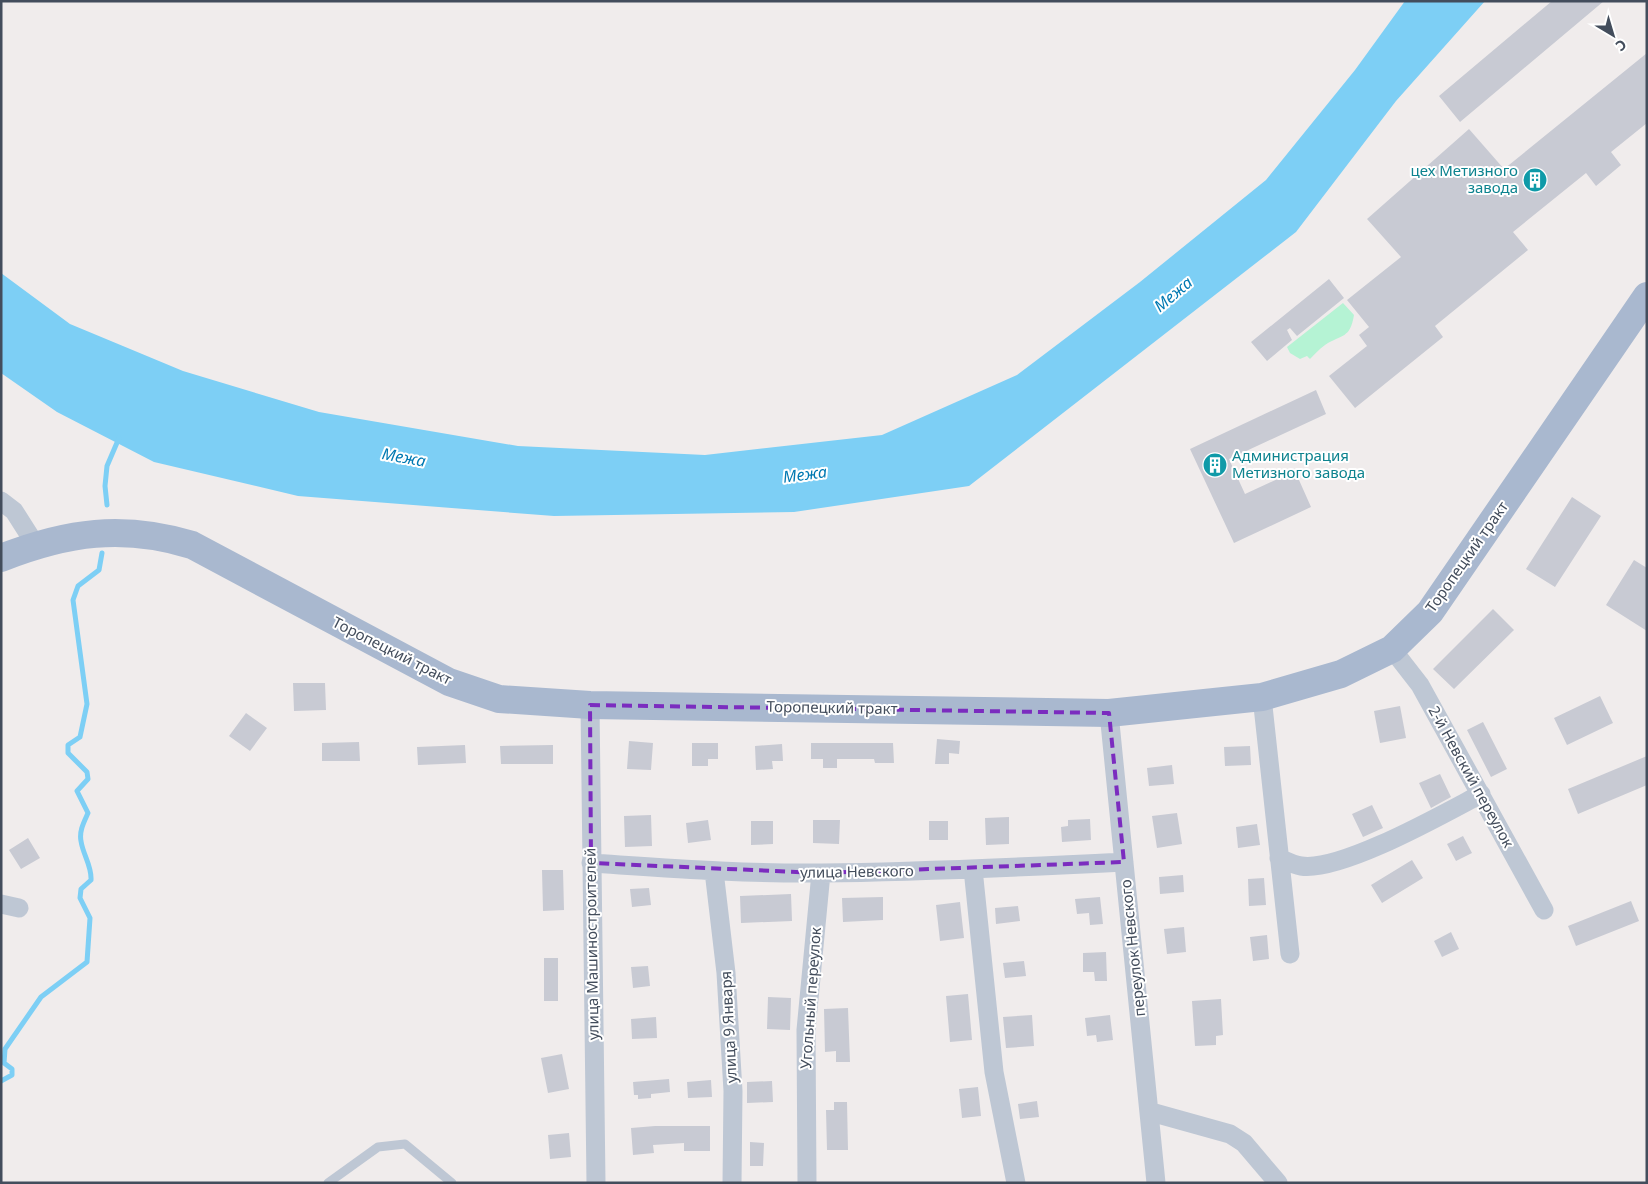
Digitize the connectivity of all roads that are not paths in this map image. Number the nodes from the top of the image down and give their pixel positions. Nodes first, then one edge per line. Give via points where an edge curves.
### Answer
1 (1647, 296) edge
2 (1, 501) edge
3 (35, 544) junction
4 (1, 558) edge
5 (1392, 649) junction
6 (1262, 697) junction
7 (590, 705) junction
8 (1109, 713) junction
9 (1481, 794) junction
10 (1279, 858) junction
11 (1124, 862) junction
12 (591, 864) junction
13 (973, 869) junction
14 (714, 871) junction
15 (821, 873) junction
16 (1544, 910) dead end
17 (1290, 954) dead end
18 (1151, 1112) junction
19 (328, 1183) edge
20 (452, 1183) edge
21 (596, 1183) edge
22 (732, 1183) edge
23 (807, 1183) edge
24 (1016, 1183) edge
25 (1156, 1183) edge
26 (1278, 1183) edge

1 - 5 main road, Торопецкий тракт via 1430,612
2 - 3 street via 14,510
3 - 4 main road, Торопецкий тракт
3 - 7 main road, Торопецкий тракт via 111,531 166,537 192,546 449,682 499,699
5 - 6 main road, Торопецкий тракт via 1341,674
5 - 9 street, 2-й Невский переулок via 1420,685
6 - 8 main road, Торопецкий тракт
6 - 10 street
7 - 8 main road, Торопецкий тракт
7 - 12 street, улица Машиностроителей
8 - 11 street, переулок Невского
9 - 10 street via 1343,861 1301,866
9 - 16 street, 2-й Невский переулок
10 - 17 street
11 - 13 street, улица Невского
11 - 18 street, переулок Невского
12 - 14 street, улица Невского
12 - 21 street, улица Машиностроителей
13 - 15 street, улица Невского
13 - 24 street via 994,1072
14 - 15 street, улица Невского
14 - 22 street, улица 9 Января via 726,973 733,1091
15 - 23 street, Угольный переулок via 806,1030
18 - 25 street, переулок Невского
18 - 26 street via 1230,1134 1244,1143
19 - 20 lane via 378,1146 406,1144

